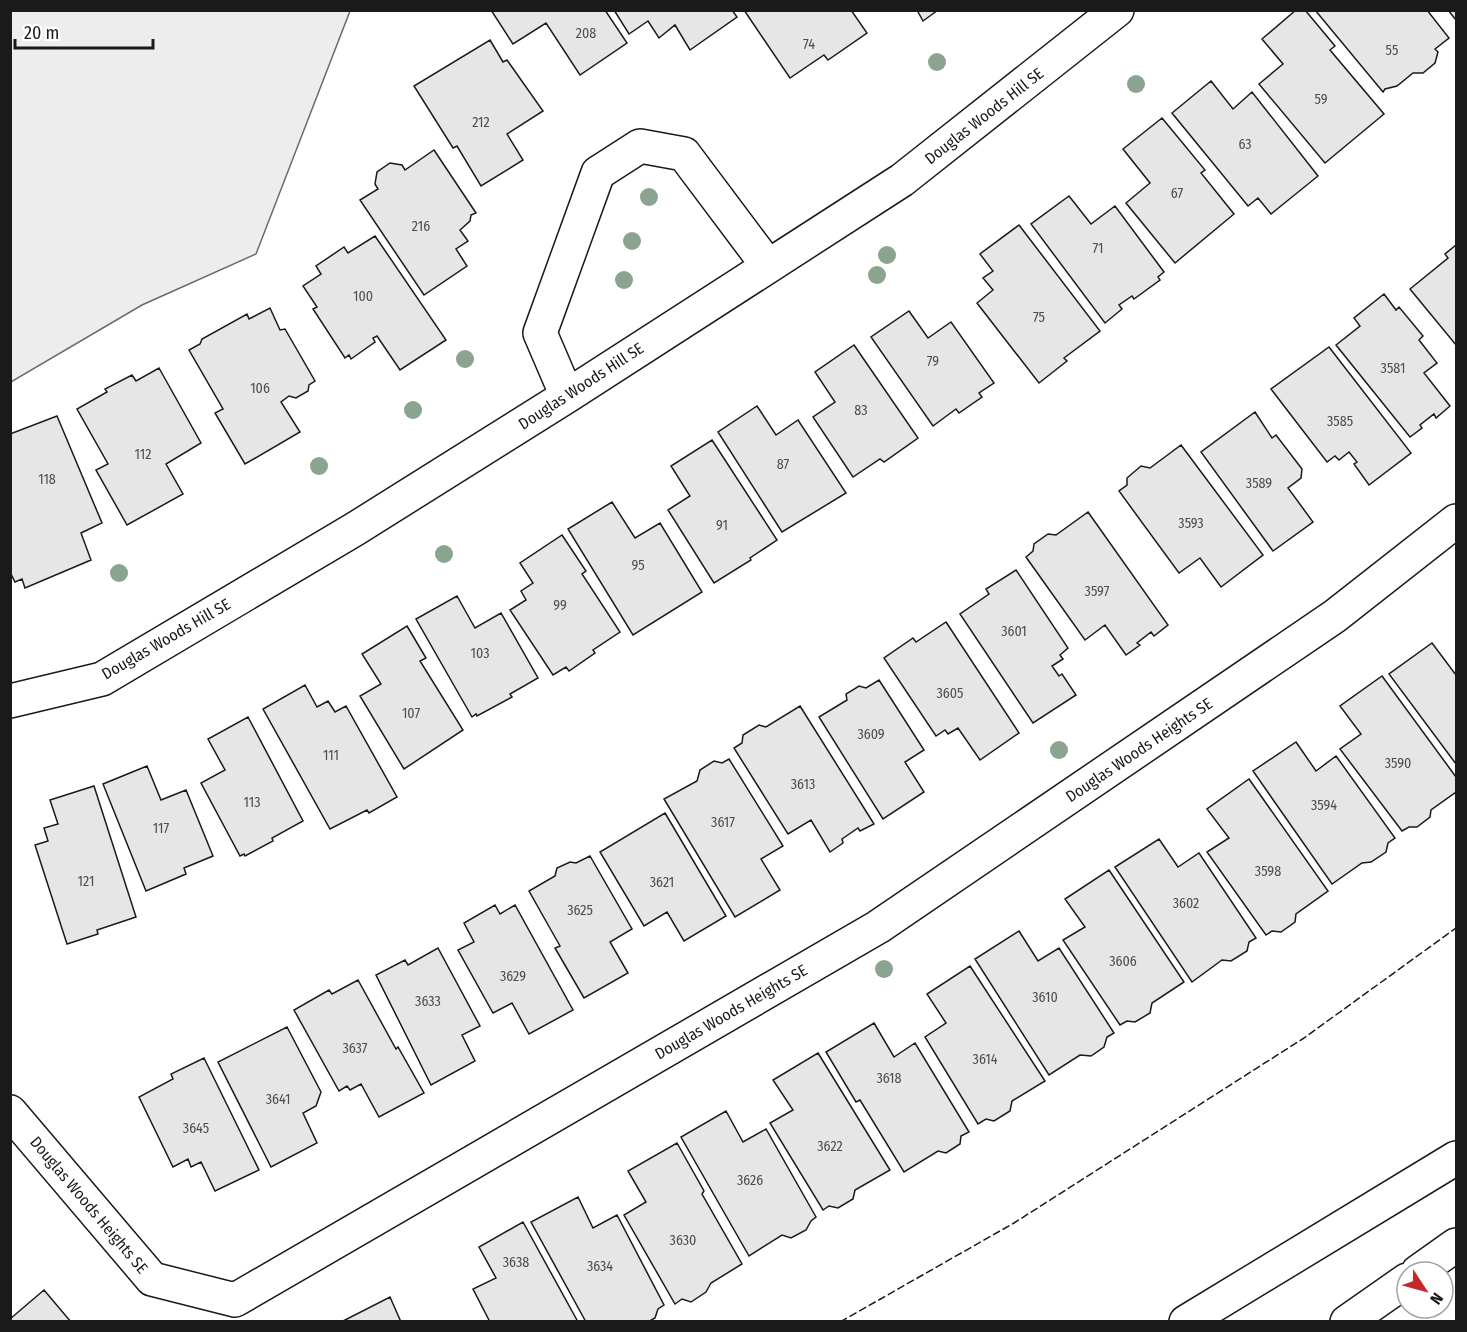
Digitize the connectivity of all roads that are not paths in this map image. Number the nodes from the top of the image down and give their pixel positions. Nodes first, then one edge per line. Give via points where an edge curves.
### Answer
1 (1117, 10) edge
2 (768, 266) junction
3 (567, 396) junction
4 (1456, 521) edge
5 (10, 700) edge
6 (10, 1112) edge
7 (1456, 1158) edge
8 (1456, 1245) edge
9 (1435, 1260) edge
10 (1395, 1288) edge
11 (1186, 1322) edge
12 (1347, 1322) edge

1 - 2 main road, Douglas Woods Hill SE via 902,180
2 - 3 main road, Douglas Woods Hill SE
2 - 3 main road via 684,154 640,146 598,173 540,333
3 - 5 main road, Douglas Woods Hill SE via 355,529 102,679
4 - 6 main road, Douglas Woods Heights SE via 1335,616 878,927 235,1300 152,1279
7 - 11 main road
8 - 9 main road
10 - 12 main road

